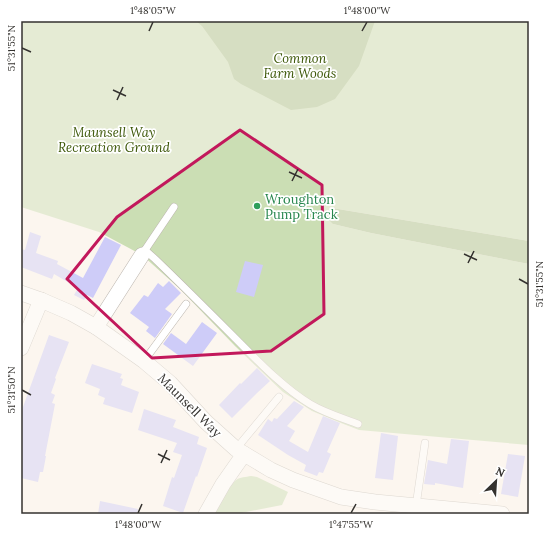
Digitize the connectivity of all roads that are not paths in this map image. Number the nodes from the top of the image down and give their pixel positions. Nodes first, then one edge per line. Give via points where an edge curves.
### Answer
1 (174, 207) dead end
2 (143, 253) junction
3 (21, 293) edge
4 (42, 300) junction
5 (186, 304) dead end
6 (96, 327) junction
7 (21, 348) edge
8 (144, 361) junction
9 (279, 397) dead end
10 (358, 424) dead end
11 (425, 443) dead end
12 (240, 452) junction
13 (416, 506) junction
14 (206, 514) edge
15 (502, 514) edge

1 - 2 lane
2 - 6 street
2 - 10 lane via 155,259 241,345 297,396 333,415
3 - 4 street, Maunsell Way
4 - 6 street, Maunsell Way
4 - 7 street
5 - 8 lane
6 - 8 street, Maunsell Way
8 - 12 street, Maunsell Way
9 - 12 lane
11 - 13 lane
12 - 13 street, Maunsell Way via 271,470 341,497
12 - 14 street
13 - 15 street, Maunsell Way

